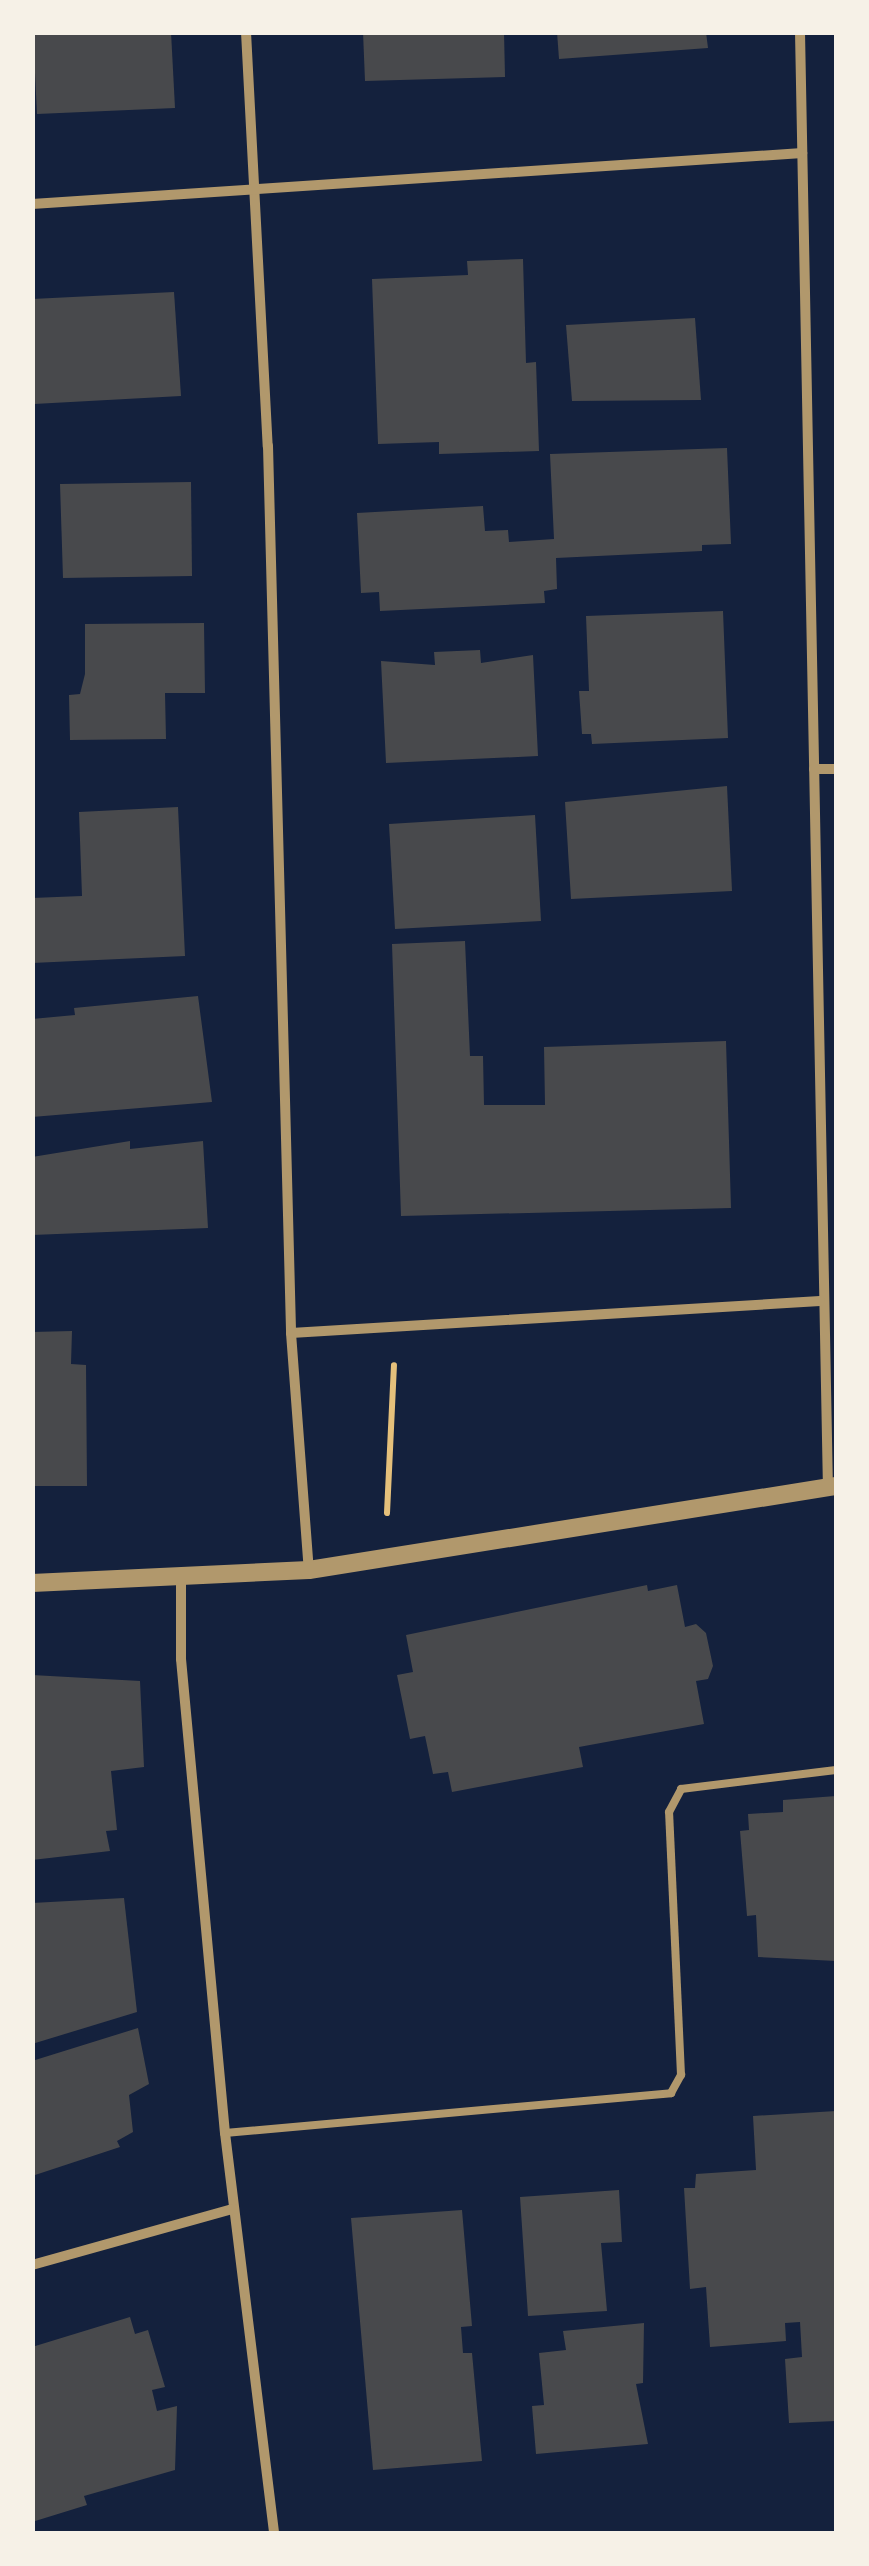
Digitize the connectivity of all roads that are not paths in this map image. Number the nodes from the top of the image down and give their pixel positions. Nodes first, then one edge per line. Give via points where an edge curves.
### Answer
1 (246, 32) edge
2 (800, 32) edge
3 (802, 153) junction
4 (255, 186) junction
5 (32, 204) edge
6 (814, 769) junction
7 (836, 769) edge
8 (820, 1302) junction
9 (290, 1333) junction
10 (832, 1487) edge
11 (309, 1570) junction
12 (181, 1577) junction
13 (32, 1584) edge
14 (836, 1770) edge
15 (225, 2134) junction
16 (233, 2209) junction
17 (32, 2265) edge
18 (274, 2534) edge

1 - 4 street
2 - 3 street
3 - 4 street
3 - 6 street
4 - 5 street
4 - 9 street via 268,446
6 - 7 street
6 - 8 street
8 - 9 street
8 - 10 street
9 - 11 street
10 - 11 street
11 - 12 street
12 - 13 street
12 - 15 street via 181,1659
14 - 15 lane via 681,1789 669,1812 680,2075 671,2093
15 - 16 street
16 - 17 street
16 - 18 street

